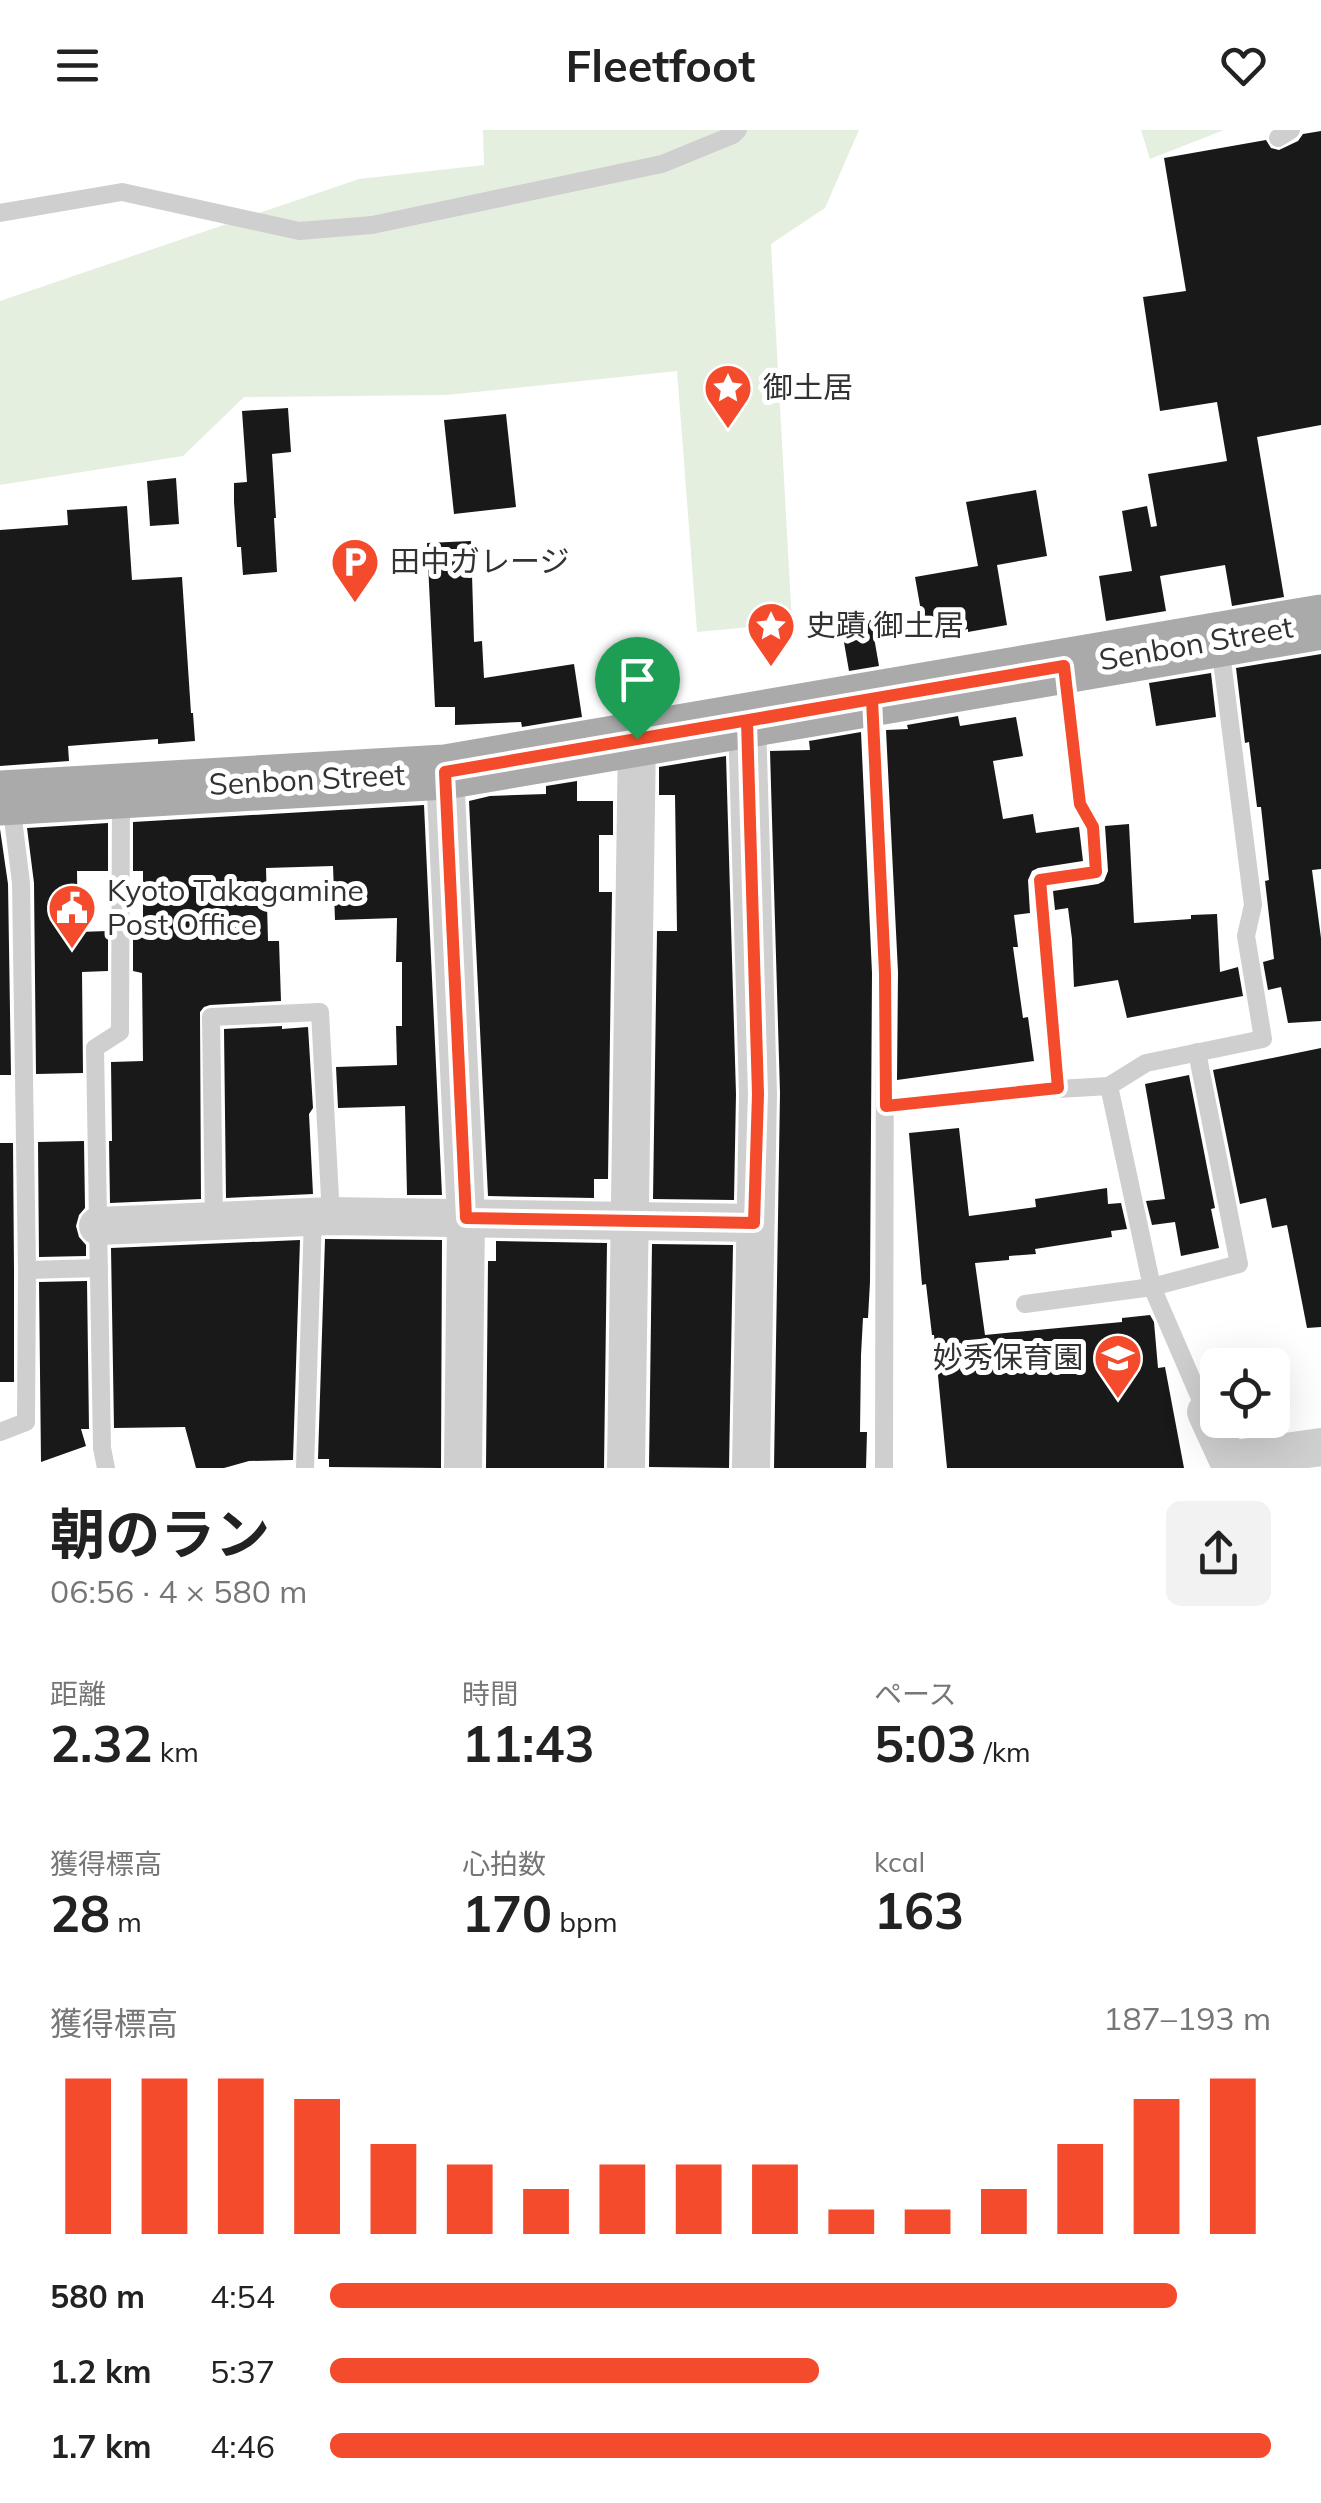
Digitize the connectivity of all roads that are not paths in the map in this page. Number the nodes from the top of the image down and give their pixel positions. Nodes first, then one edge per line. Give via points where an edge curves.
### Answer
1 (738, 130) edge
2 (0, 213) edge
3 (1321, 622) edge
4 (1220, 640) junction
5 (1064, 666) junction
6 (872, 699) junction
7 (747, 721) junction
8 (637, 739) junction
9 (445, 772) junction
10 (121, 791) junction
11 (5, 798) edge
12 (1197, 1052) junction
13 (1109, 1086) junction
14 (1058, 1088) junction
15 (886, 1106) junction
16 (322, 1216) junction
17 (466, 1218) junction
18 (214, 1221) junction
19 (630, 1222) junction
20 (754, 1223) junction
21 (98, 1226) junction
22 (99, 1268) junction
23 (27, 1270) junction
24 (1152, 1287) junction
25 (1025, 1304) dead end
26 (1200, 1398) edge
27 (0, 1432) edge
28 (1218, 1438) edge
29 (1321, 1447) edge
30 (299, 1466) edge
31 (106, 1468) edge
32 (463, 1468) edge
33 (626, 1468) edge
34 (751, 1468) edge
35 (884, 1468) edge

1 - 2 lane via 662,164 372,225 298,231 122,192
3 - 4 main road, Senbon Street
4 - 5 main road, Senbon Street
4 - 12 lane via 1252,905 1246,936 1263,1039
5 - 6 main road, Senbon Street
5 - 14 lane via 1080,804 1093,827 1096,872 1040,880
6 - 7 main road, Senbon Street
6 - 15 lane
7 - 8 main road, Senbon Street
7 - 20 street via 758,1094
8 - 9 main road, Senbon Street
8 - 19 street
9 - 10 main road, Senbon Street
9 - 17 street
10 - 11 main road, Senbon Street
10 - 21 lane via 120,1032 95,1048
11 - 23 lane via 21,883
12 - 13 lane via 1146,1063
12 - 24 lane via 1238,1264
13 - 14 lane
13 - 24 lane
14 - 15 lane
15 - 35 lane
16 - 17 street
16 - 18 street
16 - 18 lane via 320,1012 247,1015 211,1017
16 - 30 lane
17 - 19 street
17 - 32 street
18 - 21 street
19 - 20 street
19 - 33 street
20 - 34 street
21 - 22 lane
22 - 23 lane
22 - 31 lane
23 - 27 lane via 26,1422
24 - 25 lane
24 - 26 lane
28 - 29 street via 1228,1460

